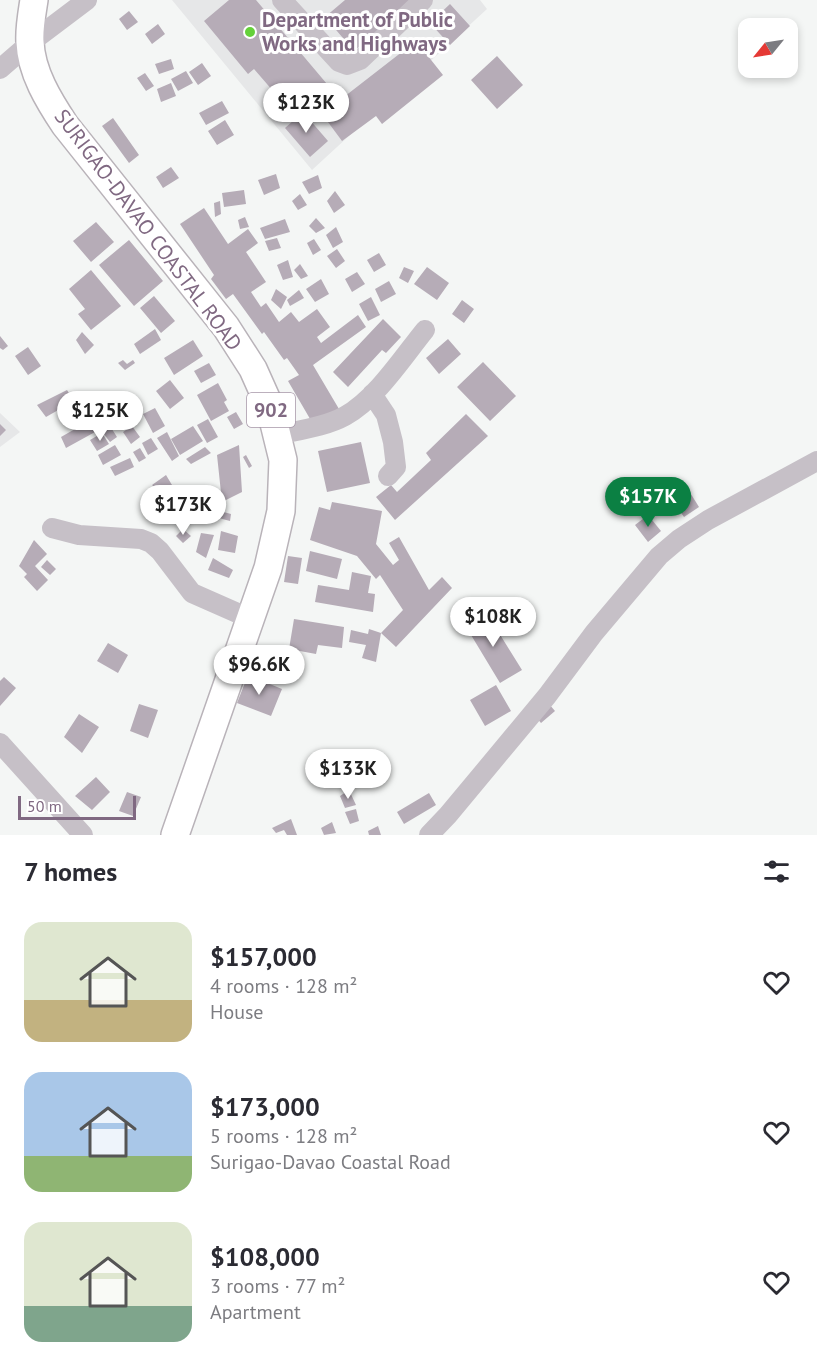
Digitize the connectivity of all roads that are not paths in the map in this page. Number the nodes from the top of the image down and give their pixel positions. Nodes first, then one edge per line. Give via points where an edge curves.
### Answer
1 (34, 0) edge
2 (87, 0) edge
3 (282, 0) edge
4 (423, 0) edge
5 (30, 43) junction
6 (2, 63) edge
7 (425, 330) dead end
8 (372, 394) junction
9 (277, 435) junction
10 (817, 461) edge
11 (388, 476) dead end
12 (52, 528) dead end
13 (251, 619) junction
14 (0, 743) edge
15 (83, 835) edge
16 (175, 835) edge
17 (429, 835) edge

1 - 5 highway, SURIGAO-DAVAO COASTAL ROAD / 902
2 - 5 street
3 - 4 street via 339,62 347,65 360,60
5 - 6 street
5 - 9 highway, SURIGAO-DAVAO COASTAL ROAD / 902 via 50,103 226,327 253,369
7 - 8 street
8 - 9 street via 345,416
8 - 11 street via 386,415 393,442 396,467
9 - 13 highway, SURIGAO-DAVAO COASTAL ROAD / 902 via 283,460 281,511
10 - 17 street via 708,520 660,556
12 - 13 street via 151,543 192,593
13 - 16 highway, SURIGAO-DAVAO COASTAL ROAD / 902
14 - 15 street

